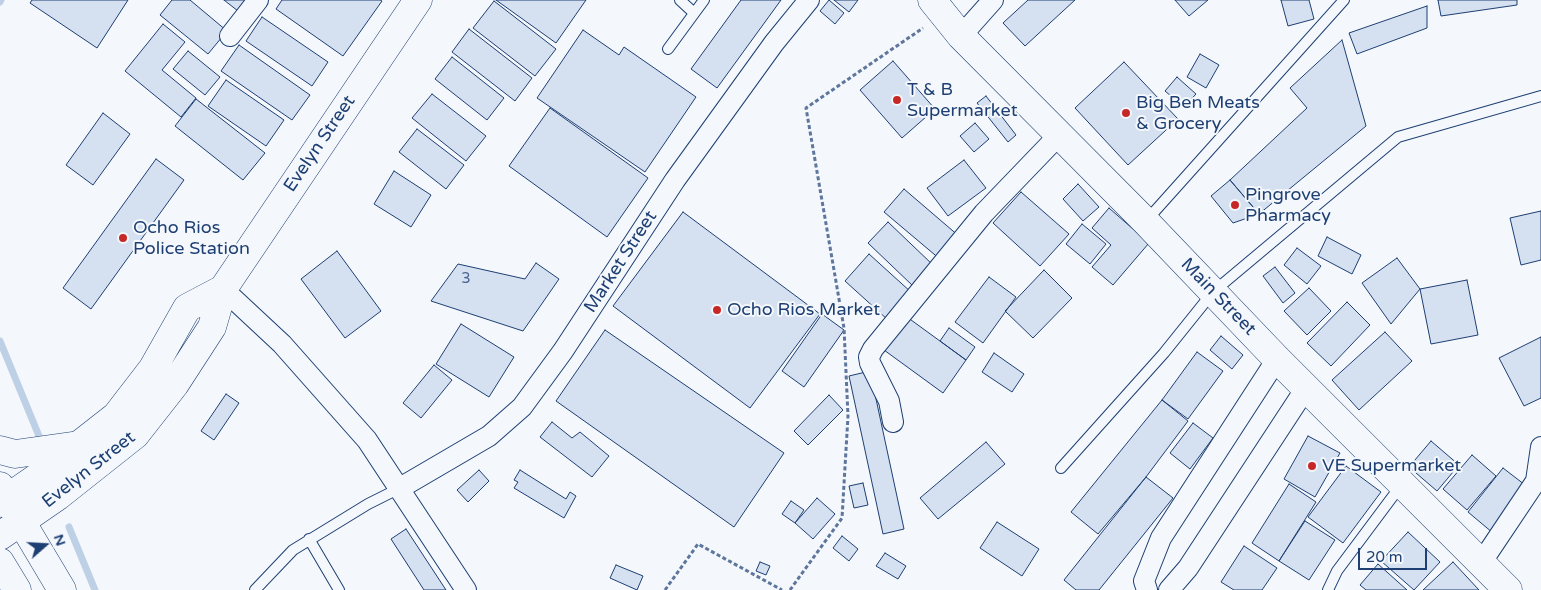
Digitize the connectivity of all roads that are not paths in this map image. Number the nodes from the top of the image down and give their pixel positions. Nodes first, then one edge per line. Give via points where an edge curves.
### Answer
1 (258, 0) edge
2 (418, 0) edge
3 (680, 0) edge
4 (704, 0) edge
5 (809, 0) edge
6 (993, 0) edge
7 (1344, 0) edge
8 (938, 7) edge
9 (694, 13) junction
10 (230, 36) dead end
11 (961, 36) junction
12 (668, 49) dead end
13 (1541, 96) edge
14 (1059, 135) junction
15 (1145, 222) junction
16 (223, 289) junction
17 (1213, 292) junction
18 (1277, 359) junction
19 (1306, 388) junction
20 (893, 422) dead end
21 (80, 445) junction
22 (1541, 447) edge
23 (0, 450) edge
24 (1061, 468) dead end
25 (1403, 484) junction
26 (400, 488) junction
27 (2, 495) edge
28 (11, 528) edge
29 (309, 539) junction
30 (0, 562) edge
31 (1482, 563) junction
32 (17, 590) edge
33 (62, 590) edge
34 (255, 590) edge
35 (339, 590) edge
36 (466, 590) edge
37 (1147, 590) edge
38 (1169, 590) edge
39 (1328, 590) edge
40 (1508, 590) edge

1 - 10 street
2 - 16 street, Evelyn Street
3 - 9 lane
4 - 9 lane
5 - 26 street, Market Street via 675,180 563,351 522,407 490,436
6 - 11 street
7 - 15 lane
8 - 11 street, Main Street
9 - 12 lane
11 - 14 street, Main Street
13 - 17 lane via 1398,137
14 - 15 street, Main Street
14 - 20 street via 984,213 873,349 870,363 889,401
15 - 17 street, Main Street
16 - 21 street, Evelyn Street via 187,308 153,368 116,416
16 - 26 street via 282,344 318,384 367,440
16 - 28 street, Evelyn Street via 212,327 175,384 136,435
17 - 18 street, Main Street
17 - 24 lane via 1164,353
18 - 19 street, Main Street
18 - 37 street via 1161,538 1144,581
19 - 25 street, Main Street
19 - 38 street via 1188,568
21 - 23 street via 14,454
21 - 27 street, Evelyn Street
22 - 31 street via 1536,481
25 - 31 street, Main Street
25 - 39 lane via 1338,571
26 - 29 lane
26 - 36 street
27 - 28 street
28 - 33 street
29 - 34 lane via 293,550
29 - 35 lane
30 - 32 street
31 - 40 street, Main Street

